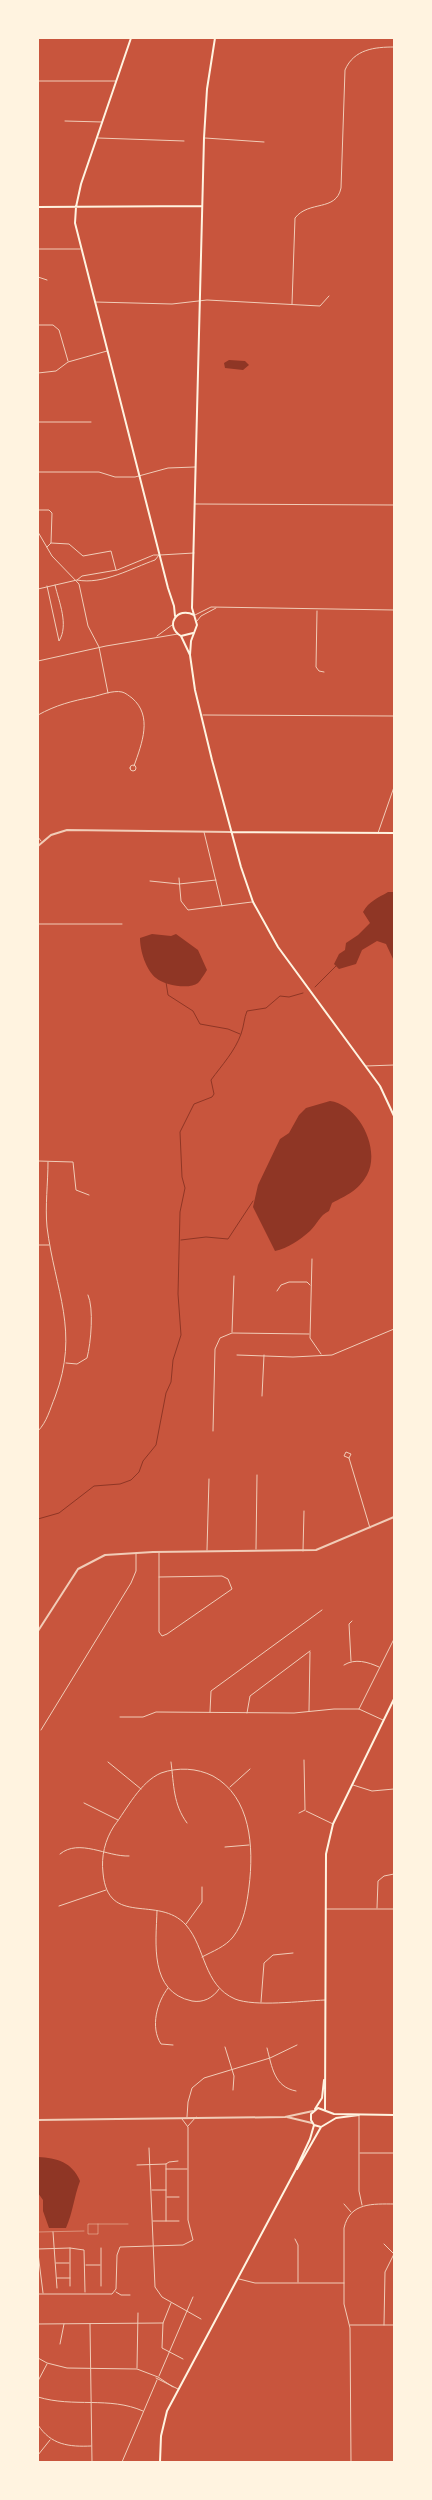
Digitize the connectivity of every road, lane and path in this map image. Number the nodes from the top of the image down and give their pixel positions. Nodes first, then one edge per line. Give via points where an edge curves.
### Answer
1 (132, 38) edge
2 (215, 38) edge
3 (394, 48) edge
4 (38, 81) edge
5 (116, 81) junction
6 (65, 121) dead end
7 (103, 122) junction
8 (97, 138) junction
9 (204, 138) junction
10 (184, 141) dead end
11 (264, 142) dead end
12 (202, 206) junction
13 (38, 207) edge
14 (76, 207) junction
15 (38, 249) edge
16 (81, 249) junction
17 (38, 277) edge
18 (47, 280) dead end
19 (329, 296) dead end
20 (200, 300) junction
21 (95, 302) junction
22 (292, 304) junction
23 (38, 325) edge
24 (108, 351) junction
25 (68, 362) junction
26 (38, 373) edge
27 (38, 422) edge
28 (91, 422) dead end
29 (196, 467) junction
30 (38, 472) edge
31 (140, 476) junction
32 (195, 504) junction
33 (394, 505) edge
34 (38, 510) edge
35 (38, 532) edge
36 (51, 543) junction
37 (46, 547) junction
38 (194, 553) junction
39 (159, 555) junction
40 (116, 570) junction
41 (77, 580) junction
42 (55, 585) junction
43 (47, 586) junction
44 (38, 589) edge
45 (216, 608) junction
46 (317, 610) junction
47 (394, 610) edge
48 (194, 615) junction
49 (175, 616) junction
50 (197, 622) junction
51 (172, 625) junction
52 (194, 633) junction
53 (180, 635) junction
54 (157, 636) junction
55 (99, 647) junction
56 (190, 655) junction
57 (38, 661) edge
58 (324, 672) dead end
59 (108, 693) junction
60 (38, 715) edge
61 (202, 715) junction
62 (394, 716) edge
63 (134, 766) dead end
64 (394, 787) edge
65 (204, 832) junction
66 (232, 832) junction
67 (378, 833) junction
68 (394, 833) edge
69 (38, 838) edge
70 (42, 842) junction
71 (38, 846) edge
72 (179, 878) dead end
73 (216, 880) junction
74 (150, 881) dead end
75 (179, 884) junction
76 (253, 902) junction
77 (222, 906) junction
78 (38, 924) edge
79 (122, 924) dead end
80 (394, 1065) edge
81 (366, 1066) junction
82 (394, 1116) edge
83 (38, 1161) edge
84 (48, 1162) junction
85 (89, 1196) dead end
86 (38, 1245) edge
87 (50, 1245) junction
88 (312, 1259) dead end
89 (234, 1276) dead end
90 (311, 1286) junction
91 (277, 1291) dead end
92 (88, 1295) dead end
93 (394, 1329) edge
94 (232, 1333) junction
95 (310, 1334) junction
96 (236, 1355) dead end
97 (264, 1355) junction
98 (322, 1355) junction
99 (66, 1363) junction
100 (262, 1396) dead end
101 (38, 1430) edge
102 (213, 1431) dead end
103 (348, 1458) dead end
104 (258, 1475) dead end
105 (209, 1479) dead end
106 (304, 1511) dead end
107 (394, 1517) edge
108 (370, 1528) junction
109 (256, 1551) junction
110 (304, 1551) junction
111 (159, 1552) junction
112 (207, 1552) junction
113 (136, 1553) junction
114 (159, 1577) junction
115 (322, 1610) dead end
116 (352, 1621) dead end
117 (38, 1631) edge
118 (394, 1639) edge
119 (350, 1661) junction
120 (344, 1665) dead end
121 (380, 1667) junction
122 (394, 1699) edge
123 (390, 1708) junction
124 (359, 1709) junction
125 (394, 1710) edge
126 (210, 1712) junction
127 (310, 1712) junction
128 (247, 1713) junction
129 (120, 1717) dead end
130 (384, 1721) junction
131 (41, 1730) dead end
132 (304, 1760) dead end
133 (108, 1762) dead end
134 (172, 1762) dead end
135 (250, 1768) dead end
136 (172, 1771) junction
137 (352, 1785) junction
138 (229, 1788) junction
139 (141, 1789) junction
140 (394, 1789) edge
141 (84, 1803) dead end
142 (305, 1810) junction
143 (299, 1813) dead end
144 (118, 1820) junction
145 (187, 1823) dead end
146 (333, 1824) junction
147 (250, 1845) junction
148 (225, 1847) dead end
149 (60, 1854) dead end
150 (104, 1854) junction
151 (129, 1856) dead end
152 (394, 1874) edge
153 (202, 1887) dead end
154 (106, 1890) junction
155 (59, 1906) dead end
156 (377, 1908) junction
157 (394, 1908) edge
158 (157, 1909) junction
159 (325, 1909) junction
160 (185, 1925) junction
161 (293, 1953) dead end
162 (202, 1957) junction
163 (169, 1987) junction
164 (220, 1989) junction
165 (326, 2000) junction
166 (261, 2002) junction
167 (173, 2045) dead end
168 (297, 2045) dead end
169 (225, 2047) dead end
170 (267, 2048) dead end
171 (270, 2058) junction
172 (232, 2068) junction
173 (325, 2075) junction
174 (234, 2090) dead end
175 (296, 2091) dead end
176 (314, 2110) junction
177 (326, 2111) junction
178 (359, 2115) junction
179 (394, 2115) edge
180 (178, 2117) junction
181 (187, 2117) junction
182 (196, 2117) junction
183 (285, 2117) junction
184 (38, 2120) edge
185 (328, 2122) junction
186 (313, 2124) junction
187 (188, 2127) junction
188 (321, 2127) junction
189 (149, 2148) dead end
190 (359, 2153) junction
191 (394, 2153) edge
192 (178, 2161) dead end
193 (137, 2164) dead end
194 (149, 2164) junction
195 (166, 2164) junction
196 (166, 2169) junction
197 (188, 2169) junction
198 (295, 2171) junction
199 (151, 2190) junction
200 (166, 2190) junction
201 (166, 2197) junction
202 (179, 2197) dead end
203 (344, 2204) dead end
204 (394, 2204) edge
205 (362, 2206) junction
206 (352, 2213) junction
207 (153, 2221) junction
208 (166, 2221) junction
209 (179, 2221) dead end
210 (98, 2224) junction
211 (128, 2224) dead end
212 (84, 2231) dead end
213 (38, 2232) edge
214 (53, 2232) junction
215 (295, 2240) dead end
216 (384, 2244) dead end
217 (153, 2246) junction
218 (54, 2248) junction
219 (70, 2248) junction
220 (101, 2248) dead end
221 (38, 2249) edge
222 (38, 2253) edge
223 (394, 2254) edge
224 (55, 2263) junction
225 (70, 2263) junction
226 (86, 2265) junction
227 (101, 2265) junction
228 (56, 2278) junction
229 (70, 2278) junction
230 (238, 2278) junction
231 (298, 2283) junction
232 (344, 2283) junction
233 (70, 2286) dead end
234 (101, 2286) dead end
235 (57, 2288) dead end
236 (115, 2291) junction
237 (85, 2293) junction
238 (38, 2294) edge
239 (43, 2294) junction
240 (130, 2295) dead end
241 (193, 2297) dead end
242 (171, 2302) junction
243 (186, 2310) junction
244 (138, 2313) dead end
245 (201, 2318) dead end
246 (138, 2323) junction
247 (163, 2323) junction
248 (38, 2324) edge
249 (64, 2324) junction
250 (90, 2324) junction
251 (350, 2325) junction
252 (384, 2325) junction
253 (394, 2325) edge
254 (60, 2344) dead end
255 (169, 2351) junction
256 (38, 2358) edge
257 (183, 2359) dead end
258 (47, 2363) junction
259 (91, 2367) junction
260 (137, 2369) junction
261 (155, 2377) junction
262 (158, 2377) junction
263 (157, 2380) junction
264 (38, 2381) edge
265 (172, 2387) junction
266 (178, 2390) junction
267 (38, 2397) edge
268 (92, 2403) junction
269 (144, 2411) junction
270 (38, 2425) edge
271 (51, 2439) junction
272 (92, 2446) junction
273 (38, 2455) edge
274 (92, 2462) edge
275 (122, 2462) edge
276 (160, 2462) edge
277 (351, 2462) edge

1 - 5 main road
2 - 9 main road
3 - 22 street via 362,52 349,62 345,70 340,195 333,203 306,208 295,218
4 - 5 street
5 - 7 main road
6 - 7 street
7 - 8 main road
8 - 10 street
8 - 14 main road
9 - 11 street
9 - 12 main road
12 - 14 main road
12 - 20 main road
13 - 14 main road
14 - 16 main road
15 - 16 street
16 - 21 main road
17 - 18 street
19 - 22 street via 320,306
20 - 21 street via 172,304
20 - 22 street
20 - 29 main road
21 - 24 main road
23 - 25 street via 53,326 59,330
24 - 25 street
24 - 31 main road
25 - 26 street via 56,371
27 - 28 street
29 - 31 street via 168,468
29 - 32 main road
30 - 31 street
31 - 39 main road
32 - 33 street
32 - 38 main road
34 - 36 street via 51,511
35 - 37 street
36 - 37 street
36 - 40 street via 69,544 85,556 112,551
37 - 41 street
38 - 39 street
38 - 48 main road
39 - 40 street
39 - 41 street via 155,560 117,575
39 - 49 main road
40 - 41 street via 82,576
41 - 42 street
41 - 55 street via 88,626
42 - 43 street
42 - 43 street via 64,625 59,641
43 - 44 street
45 - 46 street
45 - 48 street via 209,607
45 - 50 street
46 - 47 street
46 - 58 street via 316,667
48 - 49 main road via 184,612
48 - 50 main road
49 - 51 main road
50 - 52 main road
51 - 53 main road
51 - 54 street
52 - 53 main road
52 - 56 main road
53 - 54 street
53 - 56 main road
54 - 55 street
55 - 57 street
55 - 59 street
56 - 61 main road
59 - 60 street via 56,705
59 - 63 street via 126,694 141,706 144,713 143,732
61 - 62 street
61 - 66 main road
64 - 67 street
65 - 66 street
65 - 70 street via 67,830
65 - 73 street
66 - 67 main road
66 - 76 main road
67 - 68 main road
69 - 70 street
70 - 71 street
72 - 75 street
73 - 75 street
73 - 77 street
74 - 75 street
75 - 77 street via 181,901 188,910
76 - 77 street
76 - 81 main road via 278,947
78 - 79 street
80 - 81 street
81 - 82 main road
83 - 84 street
84 - 85 street via 73,1162 76,1190
84 - 87 street via 47,1226
86 - 87 street
87 - 99 street via 65,1314
88 - 90 street
89 - 94 street
90 - 91 street via 307,1282 289,1282 280,1285
90 - 95 street
92 - 99 street via 91,1301 87,1358 77,1364
93 - 98 street via 335,1354
94 - 95 street
94 - 102 street via 220,1338 215,1349
95 - 98 street via 311,1343
96 - 97 street
97 - 98 street
97 - 100 street
99 - 101 street via 46,1418
103 - 108 street
104 - 109 street
105 - 112 street
106 - 110 street
107 - 108 street
108 - 110 street via 322,1548
109 - 110 street
109 - 112 street
111 - 112 street
111 - 113 street
111 - 114 street
113 - 117 street via 105,1555 78,1569
113 - 131 street via 136,1571 131,1583
114 - 114 street via 162,1636 232,1589 228,1579 222,1576
115 - 126 street via 210,1691
116 - 119 street
118 - 121 street
119 - 120 street
119 - 121 street
121 - 124 street
122 - 123 main road
123 - 125 street
123 - 130 main road
124 - 127 street
124 - 130 street
126 - 128 street
126 - 129 street via 156,1712 143,1717
127 - 128 street
127 - 128 street via 310,1652 250,1696
130 - 137 main road
132 - 142 street
133 - 139 street
134 - 136 street
135 - 138 street
136 - 138 street via 203,1772
136 - 139 street via 156,1776
136 - 145 street via 174,1796
137 - 140 street via 372,1792
137 - 146 main road
138 - 147 street via 245,1814
139 - 144 street
141 - 144 street
142 - 143 street
142 - 146 street
144 - 150 street via 107,1838
146 - 159 main road via 326,1854
147 - 148 street
147 - 162 street via 250,1878 242,1922 226,1944
149 - 150 street via 74,1848 85,1848
150 - 151 street
150 - 154 street via 102,1868
152 - 156 street via 384,1876 378,1882
153 - 160 street via 202,1902
154 - 155 street
154 - 158 street via 121,1906
156 - 157 street
156 - 159 street
158 - 160 street via 176,1916
158 - 163 street via 156,1964
159 - 165 main road
160 - 162 street
161 - 166 street via 274,1955 264,1963
162 - 164 street
163 - 164 street via 182,1997 198,2001 212,1997
163 - 167 street via 158,2007 157,2031 162,2044
164 - 166 street via 240,2000
165 - 166 street
165 - 173 main road
168 - 171 street
169 - 172 street
170 - 171 street
171 - 172 street
171 - 175 street via 278,2081
172 - 174 street
172 - 181 street via 208,2076 197,2084 188,2102
173 - 176 main road via 322,2098
173 - 177 main road
176 - 177 main road
176 - 183 street
176 - 186 main road via 310,2117
177 - 178 main road
177 - 185 main road
178 - 179 main road
178 - 185 main road
178 - 190 street
180 - 181 street
180 - 184 street
180 - 187 street
181 - 182 street
182 - 183 street
182 - 187 street
183 - 186 street
185 - 188 main road
186 - 188 main road
186 - 198 main road via 310,2139
187 - 197 street
188 - 198 main road
189 - 194 street
190 - 191 street
190 - 205 street
192 - 195 street
193 - 194 street
194 - 195 street
194 - 199 street
195 - 196 street
196 - 197 street
196 - 200 street
197 - 217 street via 188,2220 193,2240 183,2245
198 - 230 main road
199 - 200 street
199 - 207 street
200 - 201 street
201 - 202 street
201 - 208 street
203 - 206 street
204 - 205 street
205 - 206 street
206 - 232 street via 344,2228
207 - 208 street
207 - 217 street
208 - 209 street
210 - 210 lane via 88,2224 88,2234 98,2234
210 - 211 lane
212 - 214 lane
213 - 214 lane
214 - 218 street
215 - 231 street via 298,2245
216 - 223 street
217 - 236 street via 122,2246 118,2249
217 - 242 street via 155,2286 162,2297
218 - 219 street
218 - 221 street
218 - 224 street
219 - 225 street
219 - 226 street via 84,2250
220 - 227 street
222 - 239 street
223 - 252 street via 385,2272
224 - 225 street
224 - 228 street
225 - 229 street
226 - 227 street
226 - 237 street
227 - 234 street
228 - 229 street
228 - 235 street
229 - 233 street
230 - 231 street via 255,2283
230 - 266 main road
231 - 232 street
232 - 251 street via 344,2307
236 - 237 street via 112,2294
236 - 240 street
237 - 239 street
238 - 239 street
241 - 243 street
242 - 243 street
242 - 247 street
243 - 245 street
243 - 255 street
244 - 246 street
246 - 247 street
246 - 250 street
246 - 260 street
247 - 255 street via 162,2348
248 - 249 street
249 - 250 street
249 - 254 street
250 - 259 street
251 - 252 street
251 - 277 street
252 - 253 street
255 - 257 street
255 - 262 street
256 - 258 street
258 - 259 street via 66,2368
258 - 264 street
259 - 260 street
259 - 268 street
260 - 261 street
261 - 262 street
261 - 263 street
262 - 265 street
263 - 265 street
263 - 269 street
265 - 266 street
266 - 276 main road via 162,2427
267 - 268 street via 66,2404
268 - 269 street via 118,2403
268 - 272 street
269 - 275 street
270 - 271 street
271 - 272 street via 69,2446
271 - 273 street
272 - 274 street

